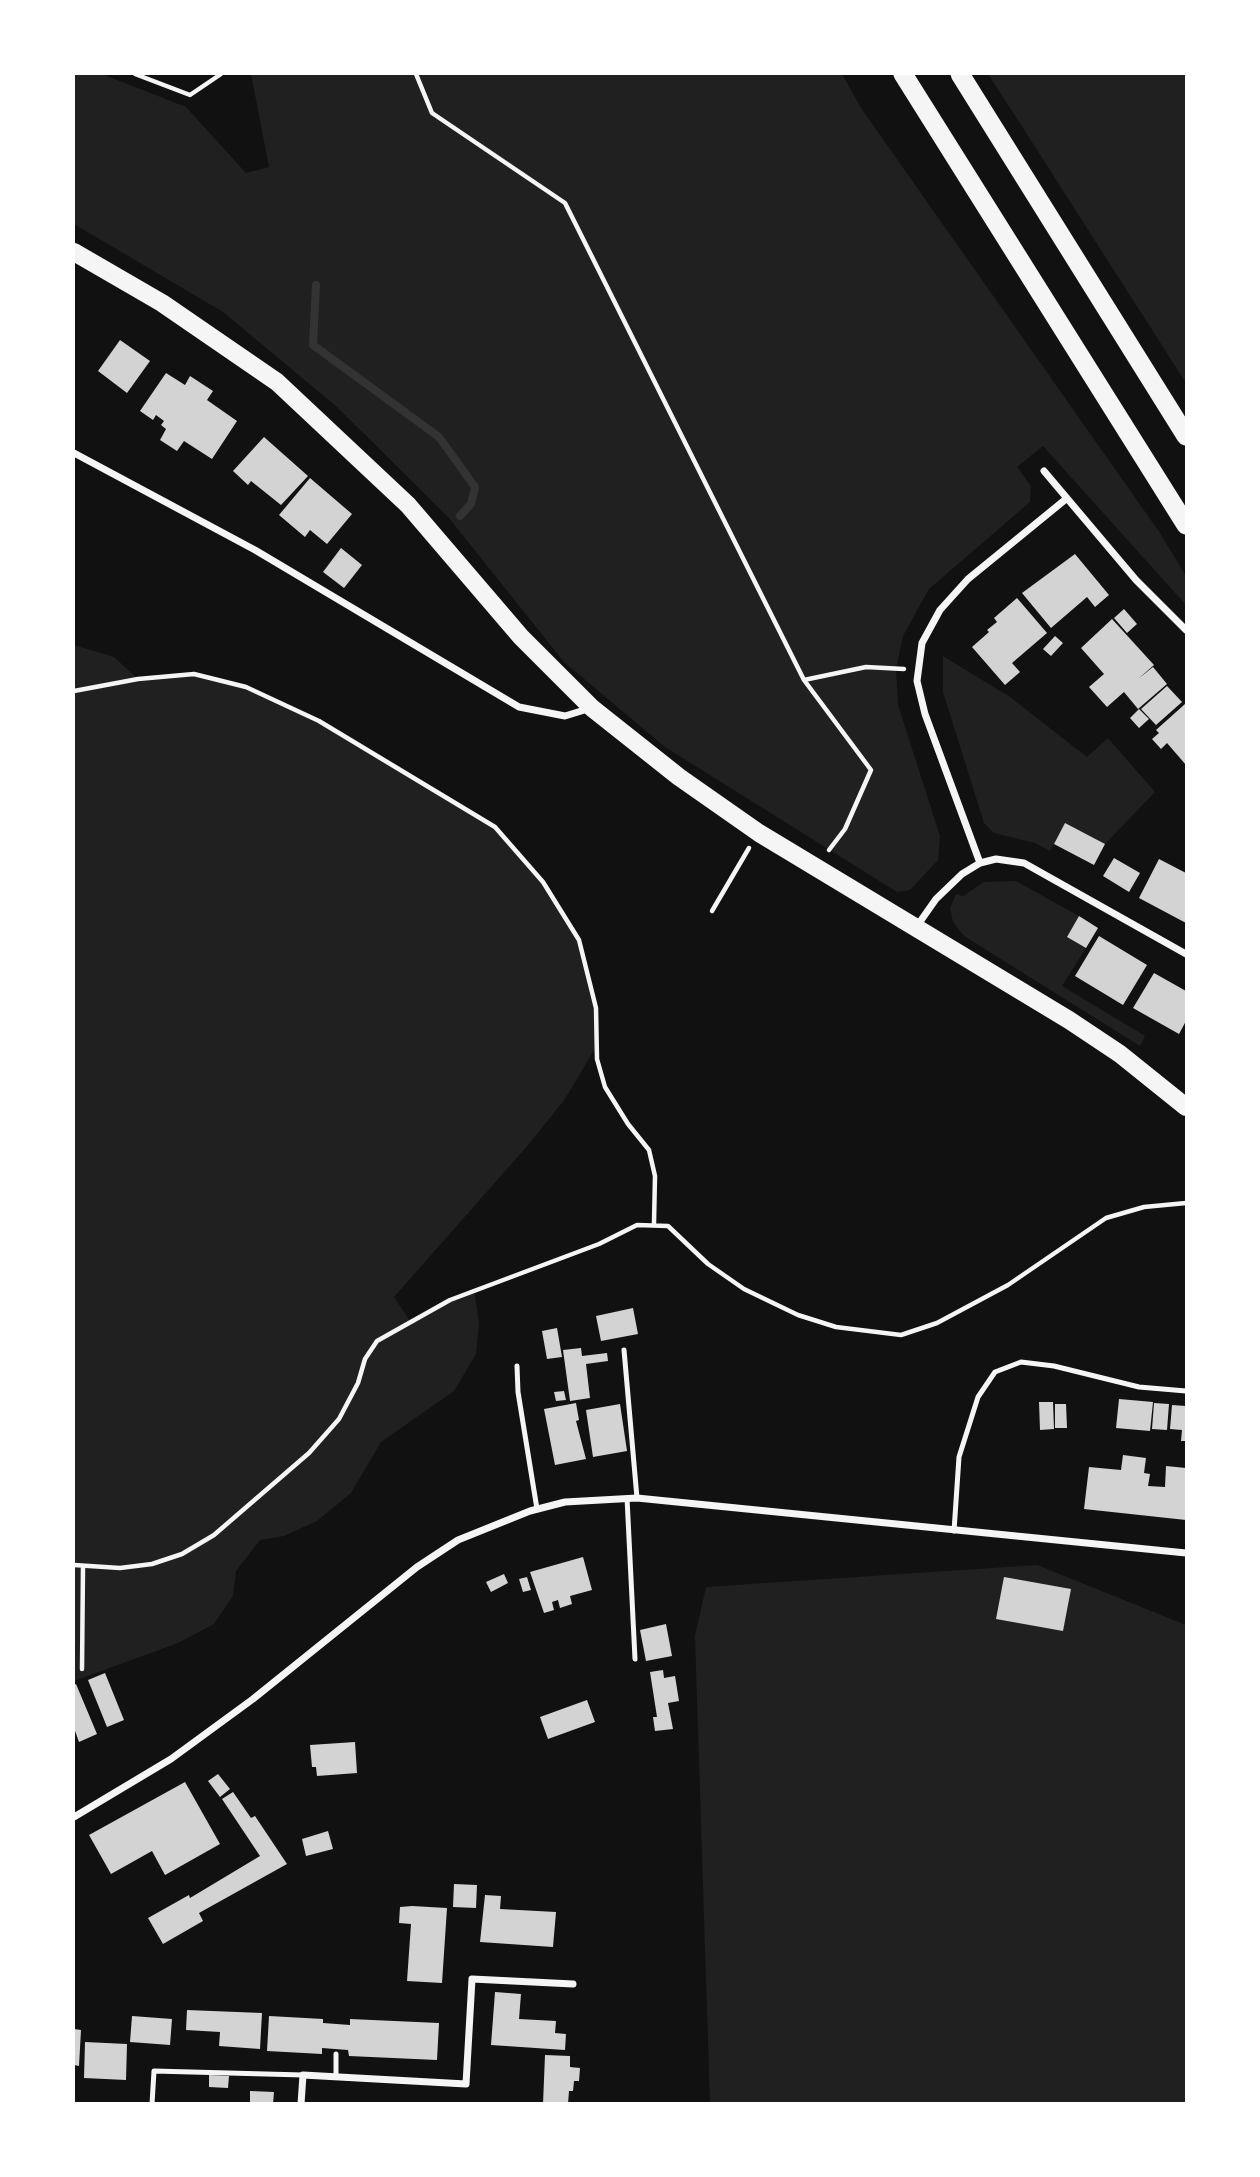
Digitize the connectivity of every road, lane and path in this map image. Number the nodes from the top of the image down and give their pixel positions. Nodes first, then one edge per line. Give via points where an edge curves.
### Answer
1 (135, 74) edge
2 (221, 74) edge
3 (416, 74) edge
4 (903, 74) edge
5 (960, 74) edge
6 (74, 252) edge
7 (1186, 436) edge
8 (74, 453) edge
9 (1044, 471) dead end
10 (1066, 499) junction
11 (1186, 526) edge
12 (1186, 630) edge
13 (919, 670) junction
14 (804, 680) junction
15 (74, 691) edge
16 (592, 708) junction
17 (759, 833) junction
18 (980, 863) junction
19 (816, 867) junction
20 (712, 911) dead end
21 (916, 926) junction
22 (1186, 954) edge
23 (1186, 1107) edge
24 (654, 1223) dead end
25 (624, 1350) dead end
26 (517, 1366) dead end
27 (1186, 1391) edge
28 (627, 1498) junction
29 (637, 1498) junction
30 (537, 1509) junction
31 (954, 1531) junction
32 (1186, 1553) edge
33 (83, 1567) dead end
34 (635, 1659) dead end
35 (82, 1669) dead end
36 (74, 1816) edge
37 (573, 1984) dead end
38 (336, 2054) dead end
39 (303, 2075) junction
40 (335, 2077) junction
41 (152, 2104) edge
42 (300, 2104) edge

1 - 2 path via 190,95
3 - 14 path via 432,113 565,203
4 - 11 highway
5 - 7 highway
6 - 16 main road via 162,303 277,382 408,505 522,637
8 - 16 street via 255,550 519,707 565,716
9 - 10 street
10 - 12 street
10 - 13 street via 968,579 940,610 922,643
13 - 14 path via 866,667
13 - 18 street via 925,714
14 - 19 path via 871,770 845,829
15 - 24 path via 194,674 246,687 318,722 495,827 543,882 579,940 596,1008 597,1059 605,1087 649,1150 655,1176
16 - 17 main road
17 - 19 main road
17 - 20 path
18 - 21 street via 936,899
18 - 22 street via 996,859 1024,863
19 - 21 main road
21 - 23 main road via 1120,1054
25 - 29 lane
26 - 30 lane
27 - 31 lane via 1139,1387 1021,1362 995,1372 978,1398 959,1457
28 - 29 street
28 - 30 street
28 - 34 lane
29 - 31 street
30 - 36 street via 458,1540 417,1567 171,1759
31 - 32 street
33 - 35 path
37 - 40 street via 472,1979 466,2084
38 - 40 lane
39 - 40 street
39 - 41 lane via 154,2071
39 - 42 street

